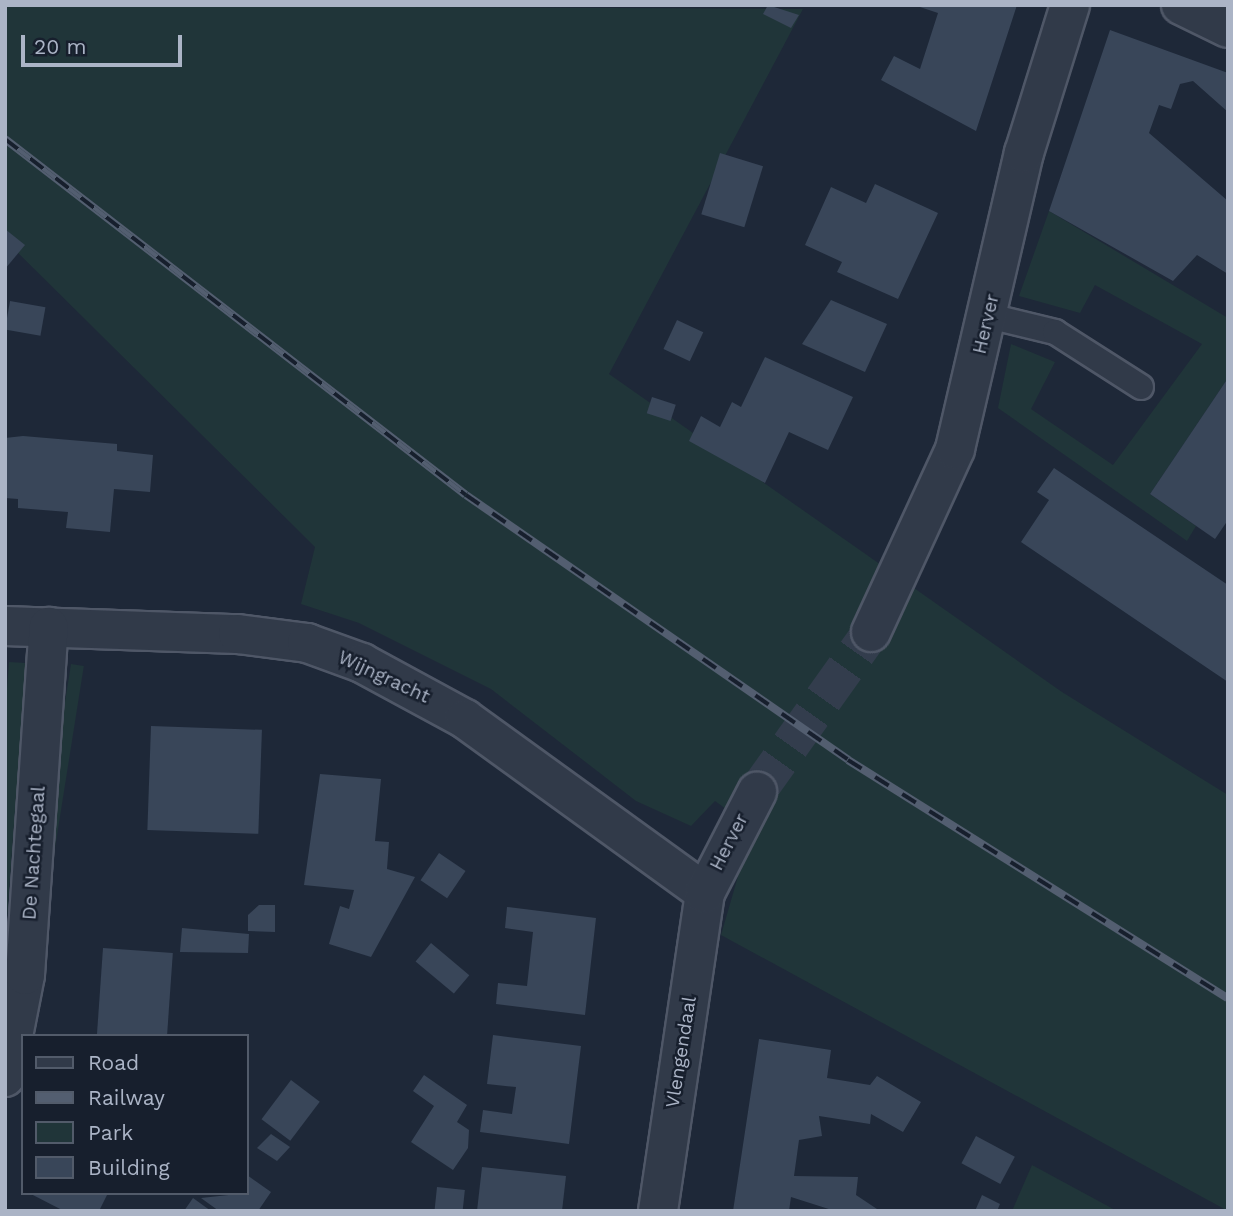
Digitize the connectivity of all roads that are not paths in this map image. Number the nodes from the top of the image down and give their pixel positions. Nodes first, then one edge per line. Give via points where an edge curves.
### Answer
1 (1070, 5) edge
2 (1181, 5) edge
3 (1228, 28) edge
4 (989, 316) junction
5 (1141, 387) dead end
6 (5, 626) edge
7 (49, 627) junction
8 (871, 632) tunnel mouth
9 (757, 792) tunnel mouth
10 (705, 893) junction
11 (5, 1077) edge
12 (658, 1211) edge

1 - 4 street, Herver via 1024,153
2 - 3 street
4 - 5 lane via 1055,332
4 - 8 street, Herver via 942,484
6 - 7 street, Wijngracht
7 - 10 street, Wijngracht via 238,634 307,643 362,663 465,719
7 - 11 street, De Nachtegaal via 25,975
9 - 10 street, Herver
10 - 12 street, Vlengendaal

